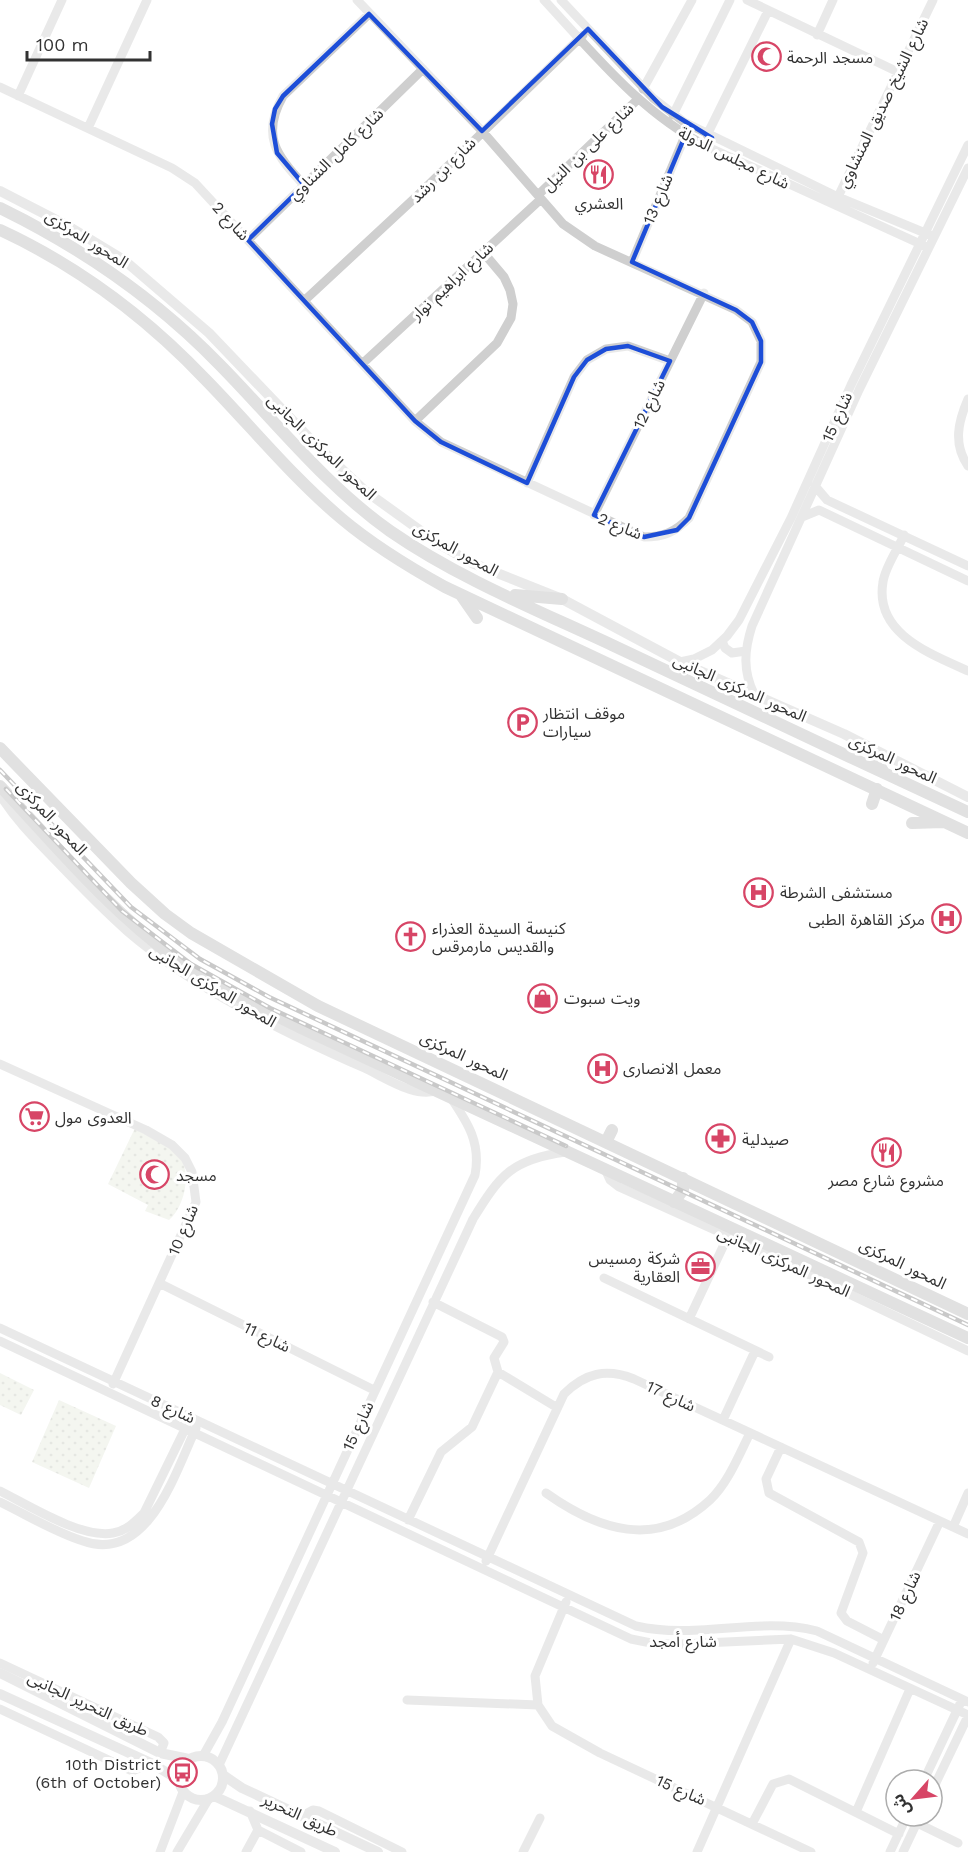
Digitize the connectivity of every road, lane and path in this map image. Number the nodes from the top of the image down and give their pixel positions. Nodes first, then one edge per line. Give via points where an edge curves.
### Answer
1 (62, 0) edge
2 (147, 0) edge
3 (357, 0) edge
4 (544, 0) edge
5 (561, 0) edge
6 (692, 0) edge
7 (730, 0) edge
8 (834, 0) edge
9 (933, 0) edge
10 (750, 1) edge
11 (768, 11) junction
12 (369, 14) junction
13 (588, 29) junction
14 (817, 34) junction
15 (579, 38) junction
16 (423, 69) junction
17 (898, 72) junction
18 (0, 87) edge
19 (644, 89) junction
20 (18, 96) junction
21 (637, 100) junction
22 (673, 115) junction
23 (87, 128) junction
24 (482, 131) junction
25 (686, 136) junction
26 (710, 136) junction
27 (968, 146) edge
28 (708, 147) junction
29 (968, 168) edge
30 (304, 185) junction
31 (0, 191) edge
32 (540, 197) junction
33 (836, 201) junction
34 (0, 208) edge
35 (0, 230) edge
36 (931, 235) junction
37 (248, 240) junction
38 (925, 246) junction
39 (483, 252) junction
40 (632, 262) junction
41 (704, 293) junction
42 (305, 300) junction
43 (670, 362) junction
44 (362, 364) junction
45 (245, 392) junction
46 (968, 399) edge
47 (415, 421) junction
48 (250, 428) junction
49 (279, 430) junction
50 (824, 458) junction
51 (284, 463) junction
52 (968, 466) edge
53 (527, 483) junction
54 (815, 486) junction
55 (594, 515) junction
56 (802, 517) junction
57 (904, 536) junction
58 (898, 548) junction
59 (968, 566) edge
60 (968, 581) edge
61 (460, 594) junction
62 (506, 594) junction
63 (562, 599) junction
64 (477, 618) dead end
65 (722, 641) junction
66 (746, 651) junction
67 (680, 662) junction
68 (968, 671) edge
69 (754, 694) junction
70 (0, 748) edge
71 (870, 748) junction
72 (884, 773) junction
73 (0, 786) edge
74 (878, 789) junction
75 (0, 795) edge
76 (968, 796) edge
77 (873, 804) dead end
78 (968, 813) edge
79 (945, 821) junction
80 (912, 823) dead end
81 (968, 833) edge
82 (0, 1064) edge
83 (444, 1093) junction
84 (612, 1130) dead end
85 (606, 1142) junction
86 (567, 1152) junction
87 (605, 1169) junction
88 (683, 1178) junction
89 (674, 1202) junction
90 (728, 1236) junction
91 (604, 1278) dead end
92 (159, 1283) junction
93 (433, 1302) junction
94 (968, 1314) edge
95 (689, 1319) junction
96 (0, 1328) edge
97 (968, 1338) edge
98 (0, 1341) edge
99 (755, 1351) junction
100 (968, 1351) edge
101 (769, 1357) dead end
102 (498, 1372) junction
103 (114, 1381) junction
104 (374, 1390) junction
105 (109, 1392) junction
106 (556, 1407) junction
107 (195, 1419) junction
108 (723, 1420) junction
109 (190, 1430) junction
110 (750, 1433) junction
111 (781, 1447) junction
112 (331, 1483) junction
113 (346, 1490) junction
114 (0, 1491) edge
115 (546, 1493) dead end
116 (968, 1493) edge
117 (326, 1495) junction
118 (340, 1501) junction
119 (0, 1502) edge
120 (408, 1520) junction
121 (940, 1521) junction
122 (953, 1527) junction
123 (968, 1534) edge
124 (489, 1556) junction
125 (483, 1568) junction
126 (569, 1595) junction
127 (564, 1607) junction
128 (791, 1639) junction
129 (884, 1640) junction
130 (876, 1659) junction
131 (0, 1663) edge
132 (870, 1671) junction
133 (0, 1673) edge
134 (910, 1689) junction
135 (0, 1694) edge
136 (407, 1700) dead end
137 (965, 1701) edge
138 (538, 1705) junction
139 (0, 1709) edge
140 (957, 1710) junction
141 (968, 1716) edge
142 (160, 1753) junction
143 (203, 1756) junction
144 (189, 1759) junction
145 (151, 1763) junction
146 (930, 1768) edge
147 (943, 1768) edge
148 (221, 1770) junction
149 (178, 1780) junction
150 (183, 1792) junction
151 (211, 1798) junction
152 (717, 1806) junction
153 (250, 1812) junction
154 (856, 1812) junction
155 (302, 1816) junction
156 (540, 1818) dead end
157 (752, 1824) junction
158 (902, 1828) edge
159 (914, 1828) edge
160 (932, 1828) edge
161 (258, 1830) junction
162 (899, 1834) junction
163 (958, 1843) dead end
164 (160, 1852) edge
165 (177, 1852) edge
166 (246, 1852) edge
167 (301, 1852) edge
168 (335, 1852) edge
169 (378, 1852) edge
170 (402, 1852) edge
171 (523, 1852) edge
172 (697, 1852) edge
173 (811, 1852) edge
174 (890, 1852) edge
175 (903, 1852) edge

1 - 20 street
2 - 23 street
3 - 12 street, شارع 2
4 - 15 street, شارع مجلس الدولة
5 - 13 street, شارع مجلس الدولة
6 - 19 street
7 - 22 street
8 - 14 street
9 - 17 street, شارع الشيخ صديق المنشاوي
10 - 11 street
11 - 14 street
11 - 26 street
12 - 16 street, شارع 2
12 - 30 street via 282,96 275,109 272,124 277,153
13 - 15 street, شارع بن رشد
13 - 19 street, شارع مجلس الدولة
14 - 17 street
15 - 21 street, شارع مجلس الدولة
15 - 24 street, شارع بن رشد
16 - 24 street, شارع 2
16 - 30 street, شارع كامل الشناوي
17 - 33 street, شارع الشيخ صديق المنشاوي
18 - 20 street, شارع 2
19 - 22 street, شارع مجلس الدولة
20 - 23 street, شارع 2
21 - 25 street, شارع مجلس الدولة
21 - 32 street, شارع على بن النيل
22 - 26 street, شارع مجلس الدولة
23 - 37 street, شارع 2 via 184,174
24 - 32 street, شارع 2
24 - 42 street, شارع بن رشد
25 - 28 street, شارع مجلس الدولة
25 - 40 street, شارع 13
26 - 28 street
26 - 33 street, شارع مجلس الدولة
27 - 36 street, شارع 15
28 - 33 street, شارع مجلس الدولة
29 - 36 street, شارع 15
30 - 37 street, شارع كامل الشناوي
31 - 63 street, المحور المركزى الجانبى via 124,260 209,333 332,461 389,511 472,563
32 - 39 street, شارع ابراهيم نوار
32 - 40 street, شارع 2 via 573,233
33 - 36 street, شارع مجلس الدولة
33 - 38 street, شارع مجلس الدولة
34 - 45 main road, المحور المركزى via 79,250 151,302
35 - 48 main road, المحور المركزى via 68,266 139,317 190,363
36 - 38 street, شارع 15
37 - 42 street, شارع 2
38 - 50 street, شارع 15
39 - 44 street, شارع ابراهيم نوار
39 - 47 street via 510,290 511,318 497,342
40 - 41 street, شارع 2
41 - 43 street, شارع 12
41 - 55 street, شارع 2 via 752,322 761,341 761,362 689,518 677,530 661,537 644,537
42 - 44 street, شارع 2
43 - 53 street via 628,346 606,349 587,360 574,377
43 - 55 street, شارع 12
44 - 47 street, شارع 2
45 - 48 main road via 259,419
45 - 49 main road, المحور المركزى
46 - 52 street via 958,428 958,444
47 - 53 street, شارع 2 via 456,450
48 - 51 main road, المحور المركزى
49 - 51 main road via 271,432 269,440
49 - 62 main road, المحور المركزى via 343,493 388,529 420,551
50 - 54 street, شارع 15
50 - 65 street, شارع 15 via 748,603
51 - 61 main road, المحور المركزى via 321,501 375,545
53 - 55 street, شارع 2
54 - 56 street, شارع 15
54 - 57 street via 827,500
56 - 58 street via 819,510
56 - 66 street, شارع 15 via 752,626
57 - 58 street
57 - 59 street
58 - 60 street
58 - 68 street via 883,581 884,606 895,629 914,646
61 - 64 main road
61 - 74 main road, المحور المركزى
62 - 63 main road
62 - 72 main road, المحور المركزى
63 - 67 street, المحور المركزى الجانبى
65 - 66 street via 732,653
65 - 67 street, شارع 15
66 - 69 street, شارع 15 via 747,679
67 - 69 street, المحور المركزى الجانبى
69 - 71 street, المحور المركزى الجانبى
70 - 85 main road, المحور المركزى via 131,883 178,925 318,1006
71 - 72 main road
71 - 76 street, المحور المركزى الجانبى
72 - 78 main road, المحور المركزى
73 - 83 main road, المحور المركزى via 112,905 187,967 273,1015
74 - 77 main road
74 - 79 main road, المحور المركزى
75 - 83 street, المحور المركزى الجانبى via 22,826 102,909 165,960 276,1025 358,1065 422,1093
79 - 80 main road
79 - 81 main road, المحور المركزى
82 - 92 street, شارع 10 via 146,1130 185,1158 196,1187 196,1202
83 - 86 main road, المحور المركزى
83 - 104 street, شارع 15 via 474,1135 475,1175
84 - 85 main road
85 - 88 main road, المحور المركزى
86 - 87 main road, المحور المركزى
86 - 93 street, شارع 15 via 524,1161 500,1177 473,1219
87 - 89 main road, المحور المركزى
87 - 90 street, المحور المركزى الجانبى via 619,1187
88 - 89 main road via 683,1190
88 - 94 main road, المحور المركزى
89 - 97 main road, المحور المركزى
90 - 95 street
90 - 100 street, المحور المركزى الجانبى
91 - 95 street
92 - 103 street, شارع 10
92 - 104 street, شارع 11
93 - 102 street via 502,1337 504,1342 494,1358
93 - 113 street, شارع 15
95 - 99 street
96 - 103 street, شارع 8
98 - 105 street, شارع 8
99 - 101 street
99 - 108 street
102 - 106 street
102 - 120 street via 472,1427 441,1452
103 - 105 street, شارع 10
103 - 107 street, شارع 8
104 - 112 street, شارع 15
105 - 109 street, شارع 8
106 - 108 street, شارع 17 via 575,1382 589,1375 619,1373
106 - 124 street, شارع 17
107 - 109 street
107 - 112 street, شارع 8
108 - 110 street, شارع 17
109 - 114 street via 144,1513 113,1533 87,1532
109 - 117 street, شارع 8
109 - 119 street via 153,1517 133,1537 120,1542 83,1542
110 - 111 street, شارع 17
110 - 115 street via 711,1500 681,1520 645,1530 609,1528 575,1514
111 - 121 street, شارع 17
111 - 129 street via 766,1479 769,1493 859,1542 863,1553 841,1613 847,1621
112 - 113 street, شارع 8
112 - 117 street, شارع 15
113 - 118 street, شارع 15
113 - 120 street, شارع أمجد
116 - 122 street
117 - 118 street, شارع 8
117 - 143 street, شارع 15
118 - 125 street, شارع أمجد
118 - 148 street, شارع 15
120 - 124 street, شارع أمجد
121 - 122 street, شارع 17
121 - 129 street, شارع 18
122 - 123 street, شارع 17
124 - 125 street, شارع 17
124 - 126 street, شارع أمجد
125 - 127 street, شارع أمجد
126 - 127 street
126 - 130 street, شارع أمجد via 636,1626 661,1632 794,1625 817,1631
127 - 128 street, شارع أمجد via 631,1639 656,1644
127 - 138 street via 535,1676
128 - 132 street, شارع أمجد via 812,1644
128 - 152 street
129 - 130 street, شارع 18
130 - 132 street, شارع 18
130 - 137 street, شارع أمجد
131 - 142 street, طريق التحرير الجانبى via 158,1737 164,1743
132 - 134 street, شارع أمجد
133 - 142 street
134 - 140 street, شارع أمجد
134 - 154 street
135 - 145 street
136 - 138 street
137 - 140 street
138 - 152 street, شارع 15 via 562,1734
139 - 145 street, طريق التحرير الجانبى via 132,1771
140 - 141 street, شارع أمجد
140 - 146 street
141 - 147 street
142 - 144 street
143 - 144 street
143 - 148 street
144 - 149 street
145 - 149 street
148 - 151 street via 222,1787
148 - 155 street, طريق التحرير via 242,1788
149 - 150 street
150 - 151 street via 194,1800
150 - 164 street
151 - 153 street, طريق التحرير
151 - 165 street
152 - 157 street, شارع 15
152 - 172 street
153 - 161 street
153 - 168 street, طريق التحرير
154 - 157 street via 789,1779 773,1784
154 - 162 street
155 - 169 street, طريق التحرير
155 - 170 street via 319,1811
156 - 171 street
157 - 173 street, شارع 15
158 - 162 street
159 - 175 street
160 - 163 street
161 - 166 street
161 - 167 street
162 - 174 street

